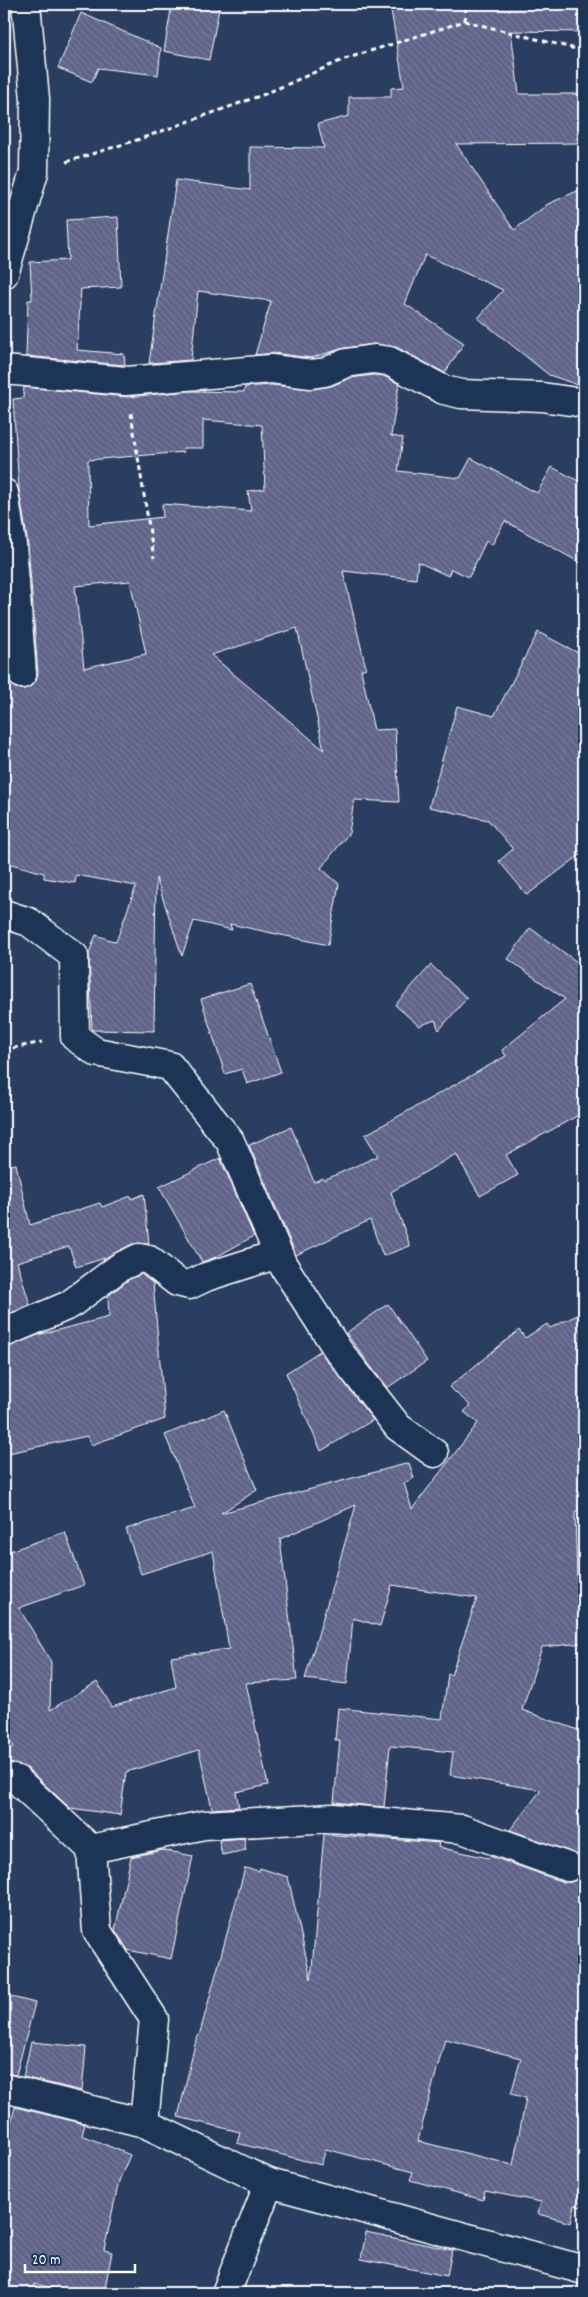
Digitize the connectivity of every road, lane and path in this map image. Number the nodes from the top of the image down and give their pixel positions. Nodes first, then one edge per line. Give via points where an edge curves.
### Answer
1 (26, 4) edge
2 (466, 4) edge
3 (465, 21) junction
4 (584, 51) edge
5 (34, 172) junction
6 (4, 274) edge
7 (4, 370) edge
8 (126, 381) junction
9 (584, 403) edge
10 (4, 493) edge
11 (154, 558) dead end
12 (22, 674) dead end
13 (4, 914) edge
14 (75, 1036) junction
15 (4, 1050) edge
16 (278, 1254) junction
17 (4, 1334) edge
18 (434, 1453) dead end
19 (4, 1777) edge
20 (91, 1849) junction
21 (568, 1867) dead end
22 (4, 2088) edge
23 (144, 2123) junction
24 (269, 2183) junction
25 (584, 2270) edge
26 (226, 2293) edge

1 - 5 street via 35,99
2 - 3 path
3 - 4 path
3 - 5 path via 345,59 256,97 137,140
5 - 6 street
7 - 8 street
8 - 9 street via 271,369 311,374 346,363 374,359 389,361 444,390 461,394 542,397
8 - 11 path
10 - 12 street via 12,545
13 - 14 street via 29,922 74,956
14 - 15 path
14 - 16 street via 96,1052 170,1066 230,1141
16 - 17 street via 189,1285 177,1282 149,1260 139,1258 69,1305
16 - 18 street via 338,1350 398,1427
19 - 20 street via 17,1780
20 - 21 street via 204,1824 333,1818 462,1829
20 - 23 street via 97,1931 154,2019
22 - 23 street
23 - 24 street
24 - 25 street
24 - 26 street

